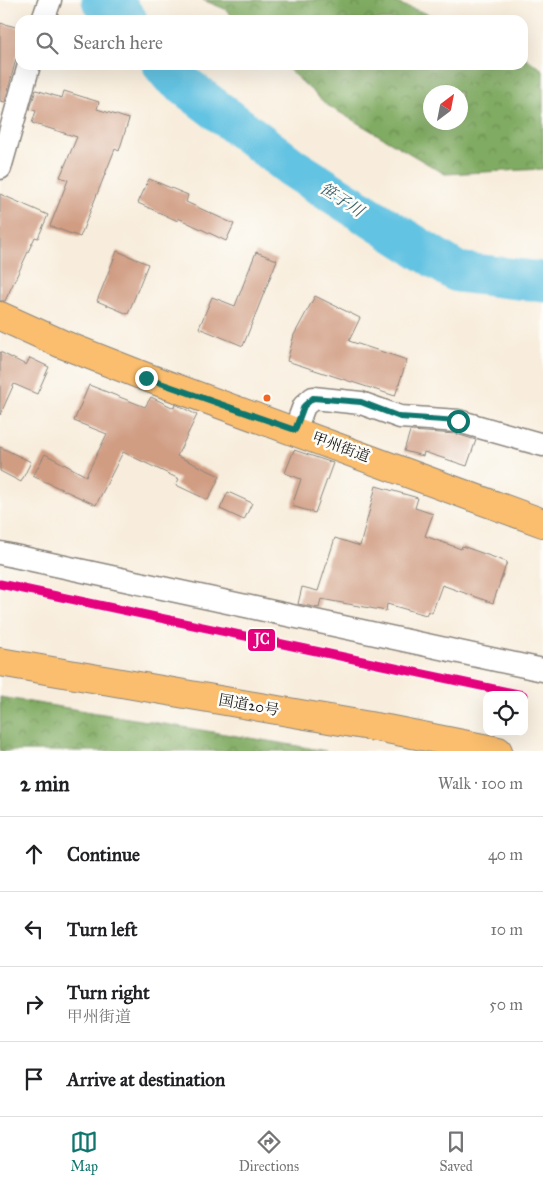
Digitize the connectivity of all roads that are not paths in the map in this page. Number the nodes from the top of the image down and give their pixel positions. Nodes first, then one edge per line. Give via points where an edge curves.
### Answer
1 (50, 0) edge
2 (45, 15) edge
3 (28, 70) edge
4 (0, 168) edge
5 (0, 316) edge
6 (295, 430) junction
7 (543, 446) edge
8 (543, 523) edge
9 (0, 553) edge
10 (0, 662) edge
11 (543, 670) edge
12 (498, 751) edge

1 - 2 lane
3 - 4 lane
5 - 6 main road, 甲州街道 via 146,378
6 - 7 lane via 304,406 313,398 332,398 361,402 400,417 458,421
6 - 8 main road, 甲州街道
9 - 11 lane
10 - 12 main road, 国道20号

